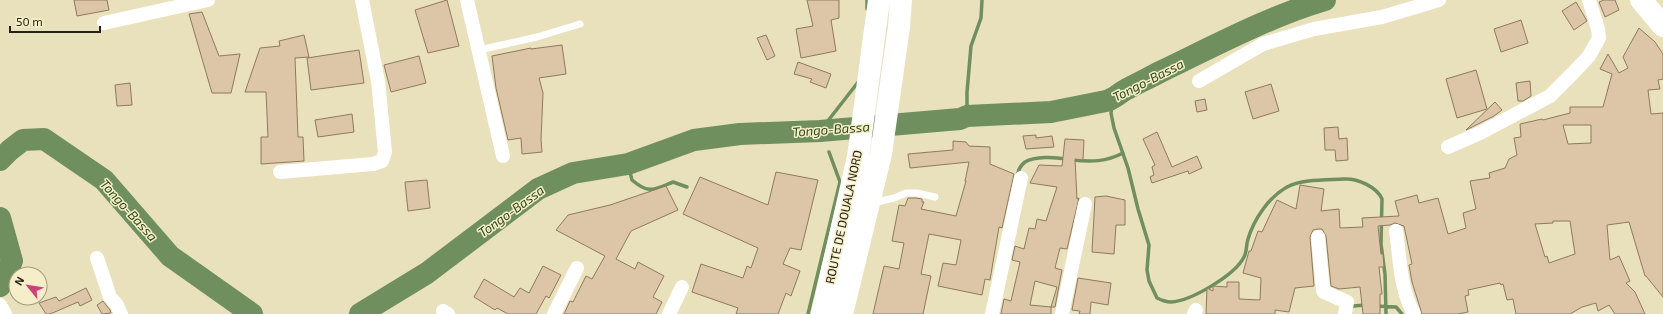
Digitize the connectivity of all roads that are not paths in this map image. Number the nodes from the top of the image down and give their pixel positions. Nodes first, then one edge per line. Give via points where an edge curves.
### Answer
1 (208, 0) edge
2 (362, 0) edge
3 (467, 0) edge
4 (879, 0) edge
5 (901, 0) edge
6 (1439, 0) edge
7 (1589, 0) edge
8 (1641, 0) edge
9 (104, 23) dead end
10 (580, 24) dead end
11 (1663, 26) edge
12 (479, 50) junction
13 (1199, 80) dead end
14 (1448, 147) dead end
15 (503, 156) dead end
16 (280, 172) dead end
17 (1021, 178) dead end
18 (935, 197) dead end
19 (869, 204) junction
20 (1085, 204) dead end
21 (1396, 231) dead end
22 (1318, 237) dead end
23 (97, 258) dead end
24 (845, 261) junction
25 (578, 268) dead end
26 (682, 287) dead end
27 (0, 305) edge
28 (4, 314) edge
29 (121, 314) edge
30 (554, 314) edge
31 (669, 314) edge
32 (822, 314) edge
33 (842, 314) edge
34 (992, 314) edge
35 (1062, 314) edge
36 (1345, 314) edge
37 (1414, 314) edge

1 - 9 street
2 - 16 street via 378,80 384,152 382,161 373,164
3 - 12 street
4 - 24 main road, ROUTE DE DOUALA NORD
5 - 19 main road via 881,154
6 - 13 street via 1382,17 1314,29 1263,44
7 - 14 street via 1599,38 1589,56 1572,74 1550,96
8 - 11 main road
10 - 12 lane
12 - 15 street
17 - 34 street
18 - 19 lane via 906,193
19 - 24 main road
20 - 35 street
21 - 37 street via 1404,286
22 - 36 street via 1323,290 1347,302
23 - 29 street via 110,297
24 - 32 main road, ROUTE DE DOUALA NORD
24 - 33 main road
25 - 30 street
26 - 31 street
27 - 28 street

